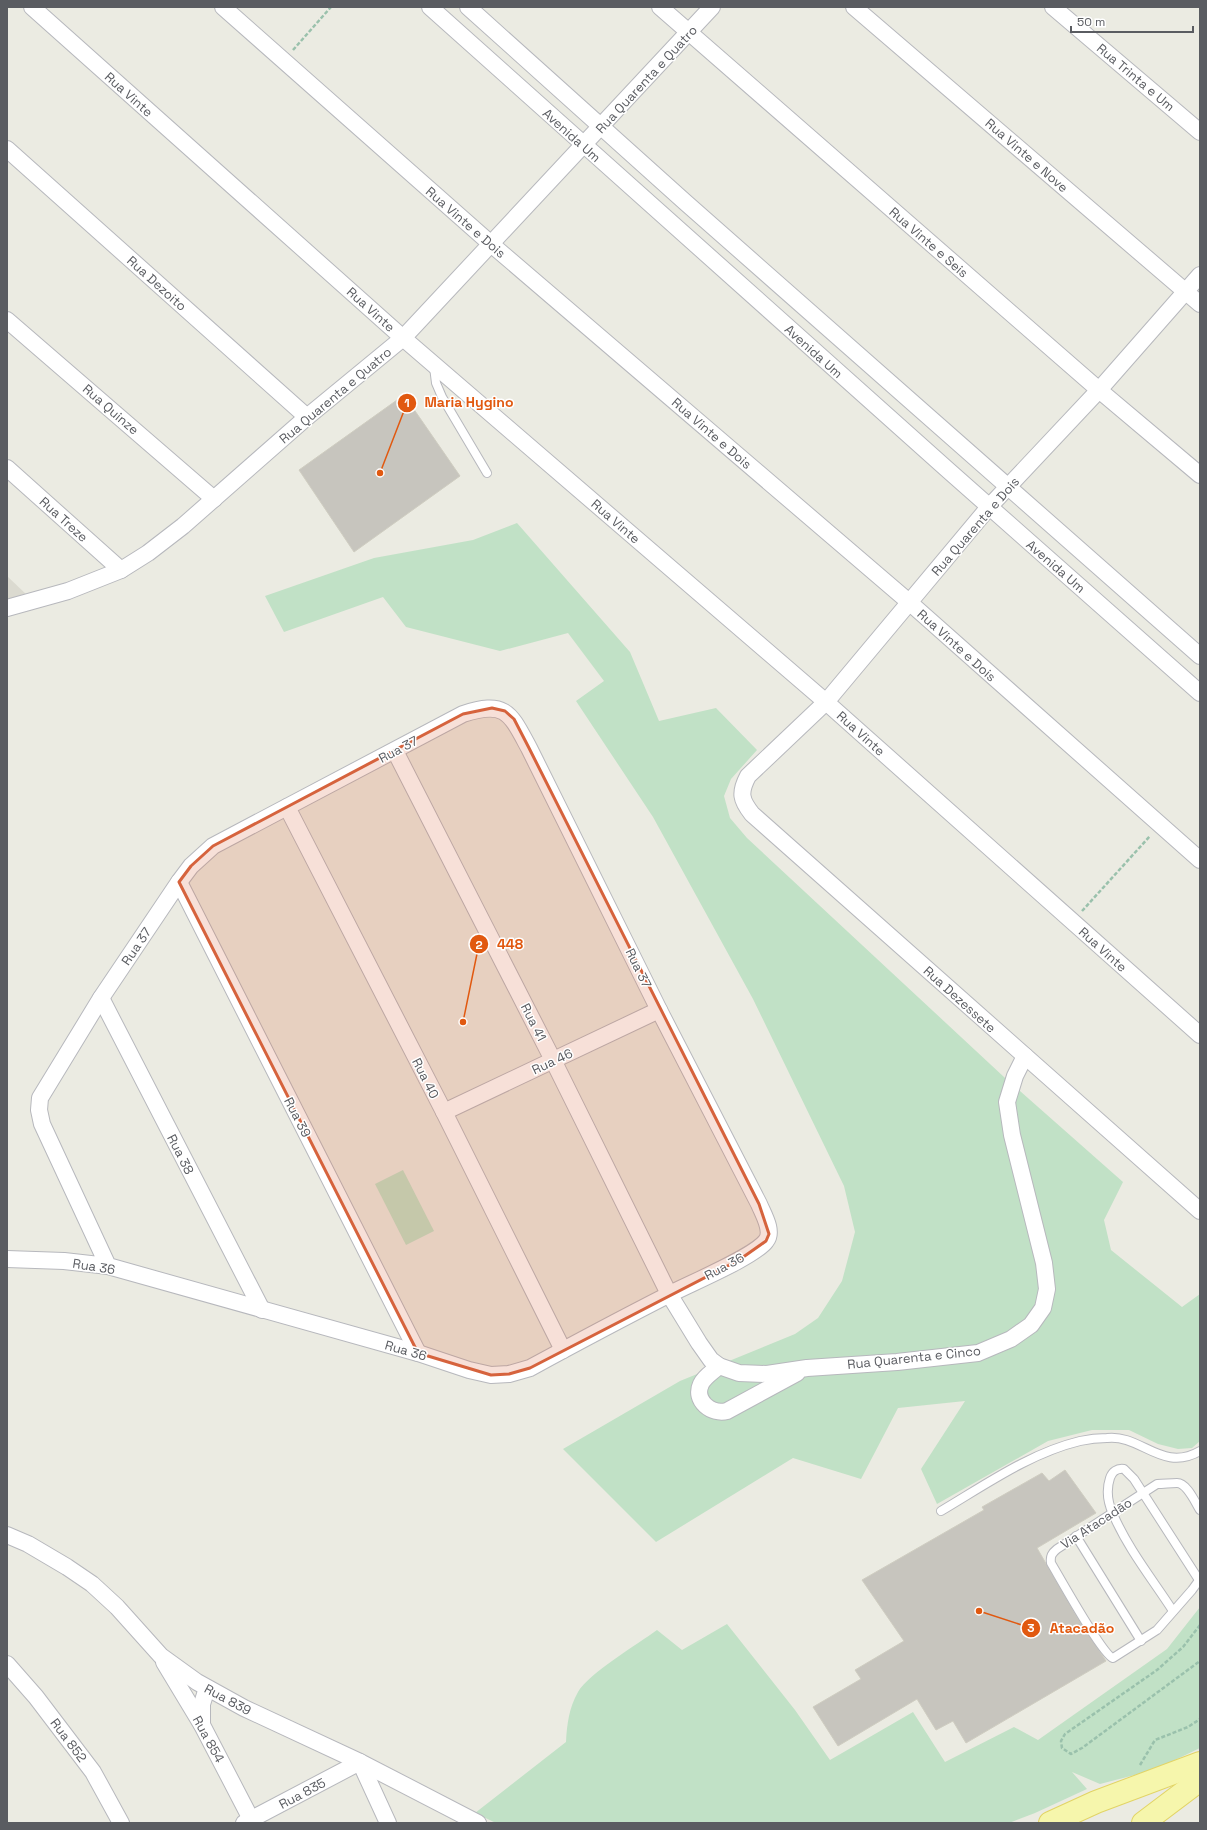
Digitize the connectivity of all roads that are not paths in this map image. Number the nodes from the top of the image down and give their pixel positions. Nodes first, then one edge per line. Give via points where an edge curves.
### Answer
1 (32, 7) edge
2 (223, 7) edge
3 (430, 7) edge
4 (468, 7) edge
5 (660, 7) edge
6 (712, 7) edge
7 (854, 7) edge
8 (1053, 7) edge
9 (689, 33) junction
10 (601, 126) junction
11 (1200, 132) edge
12 (584, 145) junction
13 (7, 149) edge
14 (491, 244) junction
15 (1200, 275) edge
16 (1185, 291) junction
17 (1200, 304) edge
18 (7, 320) edge
19 (403, 338) junction
20 (433, 363) junction
21 (1099, 390) junction
22 (307, 417) junction
23 (7, 468) edge
24 (487, 473) dead end
25 (1200, 475) edge
26 (1008, 487) junction
27 (214, 499) junction
28 (989, 507) junction
29 (121, 570) junction
30 (909, 602) junction
31 (7, 608) edge
32 (1200, 656) edge
33 (1200, 693) edge
34 (826, 702) junction
35 (395, 751) junction
36 (748, 776) joint
37 (287, 807) junction
38 (1200, 860) edge
39 (178, 882) junction
40 (101, 998) junction
41 (659, 1010) junction
42 (1200, 1035) edge
43 (1024, 1056) junction
44 (553, 1060) junction
45 (444, 1112) junction
46 (1200, 1211) edge
47 (769, 1228) joint
48 (7, 1259) edge
49 (108, 1266) junction
50 (669, 1294) junction
51 (262, 1310) junction
52 (563, 1350) junction
53 (418, 1353) junction
54 (719, 1366) junction
55 (807, 1368) junction
56 (1200, 1451) edge
57 (1142, 1493) junction
58 (1200, 1510) edge
59 (941, 1511) dead end
60 (1112, 1513) junction
61 (7, 1535) edge
62 (1076, 1536) junction
63 (1200, 1579) edge
64 (1174, 1611) junction
65 (1141, 1641) junction
66 (161, 1656) junction
67 (7, 1664) edge
68 (207, 1688) junction
69 (202, 1725) junction
70 (360, 1762) junction
71 (1200, 1763) edge
72 (1200, 1780) edge
73 (250, 1822) edge
74 (121, 1823) edge
75 (388, 1823) edge
76 (478, 1823) edge
77 (1050, 1823) edge
78 (1143, 1823) edge

1 - 19 street, Rua Vinte
2 - 14 street, Rua Vinte e Dois
3 - 12 street, Avenida Um
4 - 10 street, Avenida Um
5 - 9 street, Rua Vinte e Seis
6 - 9 street, Rua Quarenta e Quatro
7 - 16 street, Rua Vinte e Nove
8 - 11 street, Rua Trinta e Um
9 - 10 street, Rua Quarenta e Quatro
9 - 21 street, Rua Vinte e Seis
10 - 12 street, Rua Quarenta e Quatro
10 - 26 street, Avenida Um
12 - 14 street, Rua Quarenta e Quatro
12 - 28 street, Avenida Um
13 - 22 street, Rua Dezoito
14 - 19 street, Rua Quarenta e Quatro
14 - 30 street, Rua Vinte e Dois
15 - 16 street, Rua Quarenta e Dois
16 - 17 street, Rua Vinte e Nove
16 - 21 street, Rua Quarenta e Dois
18 - 27 street, Rua Quinze
19 - 20 street, Rua Vinte
19 - 22 street, Rua Quarenta e Quatro
20 - 24 lane via 436,383 442,397
20 - 34 street, Rua Vinte
21 - 25 street, Rua Vinte e Seis
21 - 26 street, Rua Quarenta e Dois
22 - 27 street, Rua Quarenta e Quatro
23 - 29 street, Rua Treze
26 - 28 street, Rua Quarenta e Dois
26 - 32 street, Avenida Um
27 - 29 street, Rua Quarenta e Quatro via 148,553
28 - 30 street, Rua Quarenta e Dois
28 - 33 street, Avenida Um
29 - 31 street, Rua Quarenta e Quatro via 68,591
30 - 34 street, Rua Quarenta e Dois
30 - 38 street, Rua Vinte e Dois
34 - 36 street, Rua Quarenta e Dois
34 - 42 street, Rua Vinte
35 - 37 street, Rua 37
35 - 41 street, Rua 37 via 464,714 492,708 505,711 514,720
35 - 44 street, Rua 41
36 - 43 street, Rua Dezessete via 742,795 752,814
37 - 39 street, Rua 37 via 213,846
37 - 45 street, Rua 40
39 - 40 street, Rua 37
39 - 53 street, Rua 39
40 - 49 street, Rua 37 via 40,1098 39,1110 42,1124
40 - 51 street, Rua 38
41 - 44 street, Rua 46
41 - 47 street, Rua 37
43 - 46 street, Rua Dezessete
43 - 55 street, Rua Quarenta e Cinco via 1007,1102 1012,1136 1044,1263 1047,1289 1043,1308 1030,1325 1011,1339 978,1353
44 - 45 street, Rua 46
44 - 50 street, Rua 41
45 - 52 street, Rua 40
47 - 50 street, Rua 36 via 766,1241 758,1248
48 - 49 street, Rua 36
49 - 51 street, Rua 36
50 - 52 street, Rua 36
50 - 54 street, Rua Quarenta e Cinco via 699,1343 711,1360
51 - 53 street, Rua 36
52 - 53 street, Rua 36 via 530,1368 510,1374 491,1375
54 - 55 street, Rua Quarenta e Cinco via 739,1373 767,1374
54 - 55 street via 700,1386 700,1396 704,1405 711,1411 720,1413
56 - 59 lane via 1190,1457 1176,1458 1110,1437 1081,1441 1016,1467
57 - 58 lane, Via Atacadão via 1157,1484 1179,1484 1185,1488
57 - 60 lane, Via Atacadão
57 - 60 lane via 1128,1472 1120,1469 1115,1471 1111,1475 1107,1491
57 - 63 lane
60 - 62 lane, Via Atacadão
60 - 64 lane via 1133,1550
61 - 66 street, Rua 839 via 28,1544 92,1584 117,1607
62 - 65 lane
62 - 65 lane, Via Atacadão via 1054,1551 1051,1562 1082,1614 1112,1658
63 - 64 lane, Via Atacadão
64 - 65 lane, Via Atacadão via 1157,1630
66 - 68 street, Rua 839
66 - 69 street, Rua 854
67 - 74 street, Rua 852 via 36,1697 93,1772
68 - 69 street via 202,1704
68 - 70 street, Rua 839
69 - 73 street, Rua 854
70 - 73 street, Rua 835
70 - 75 street
70 - 76 street, Rua 839
71 - 77 main road via 1096,1802
72 - 78 main road

